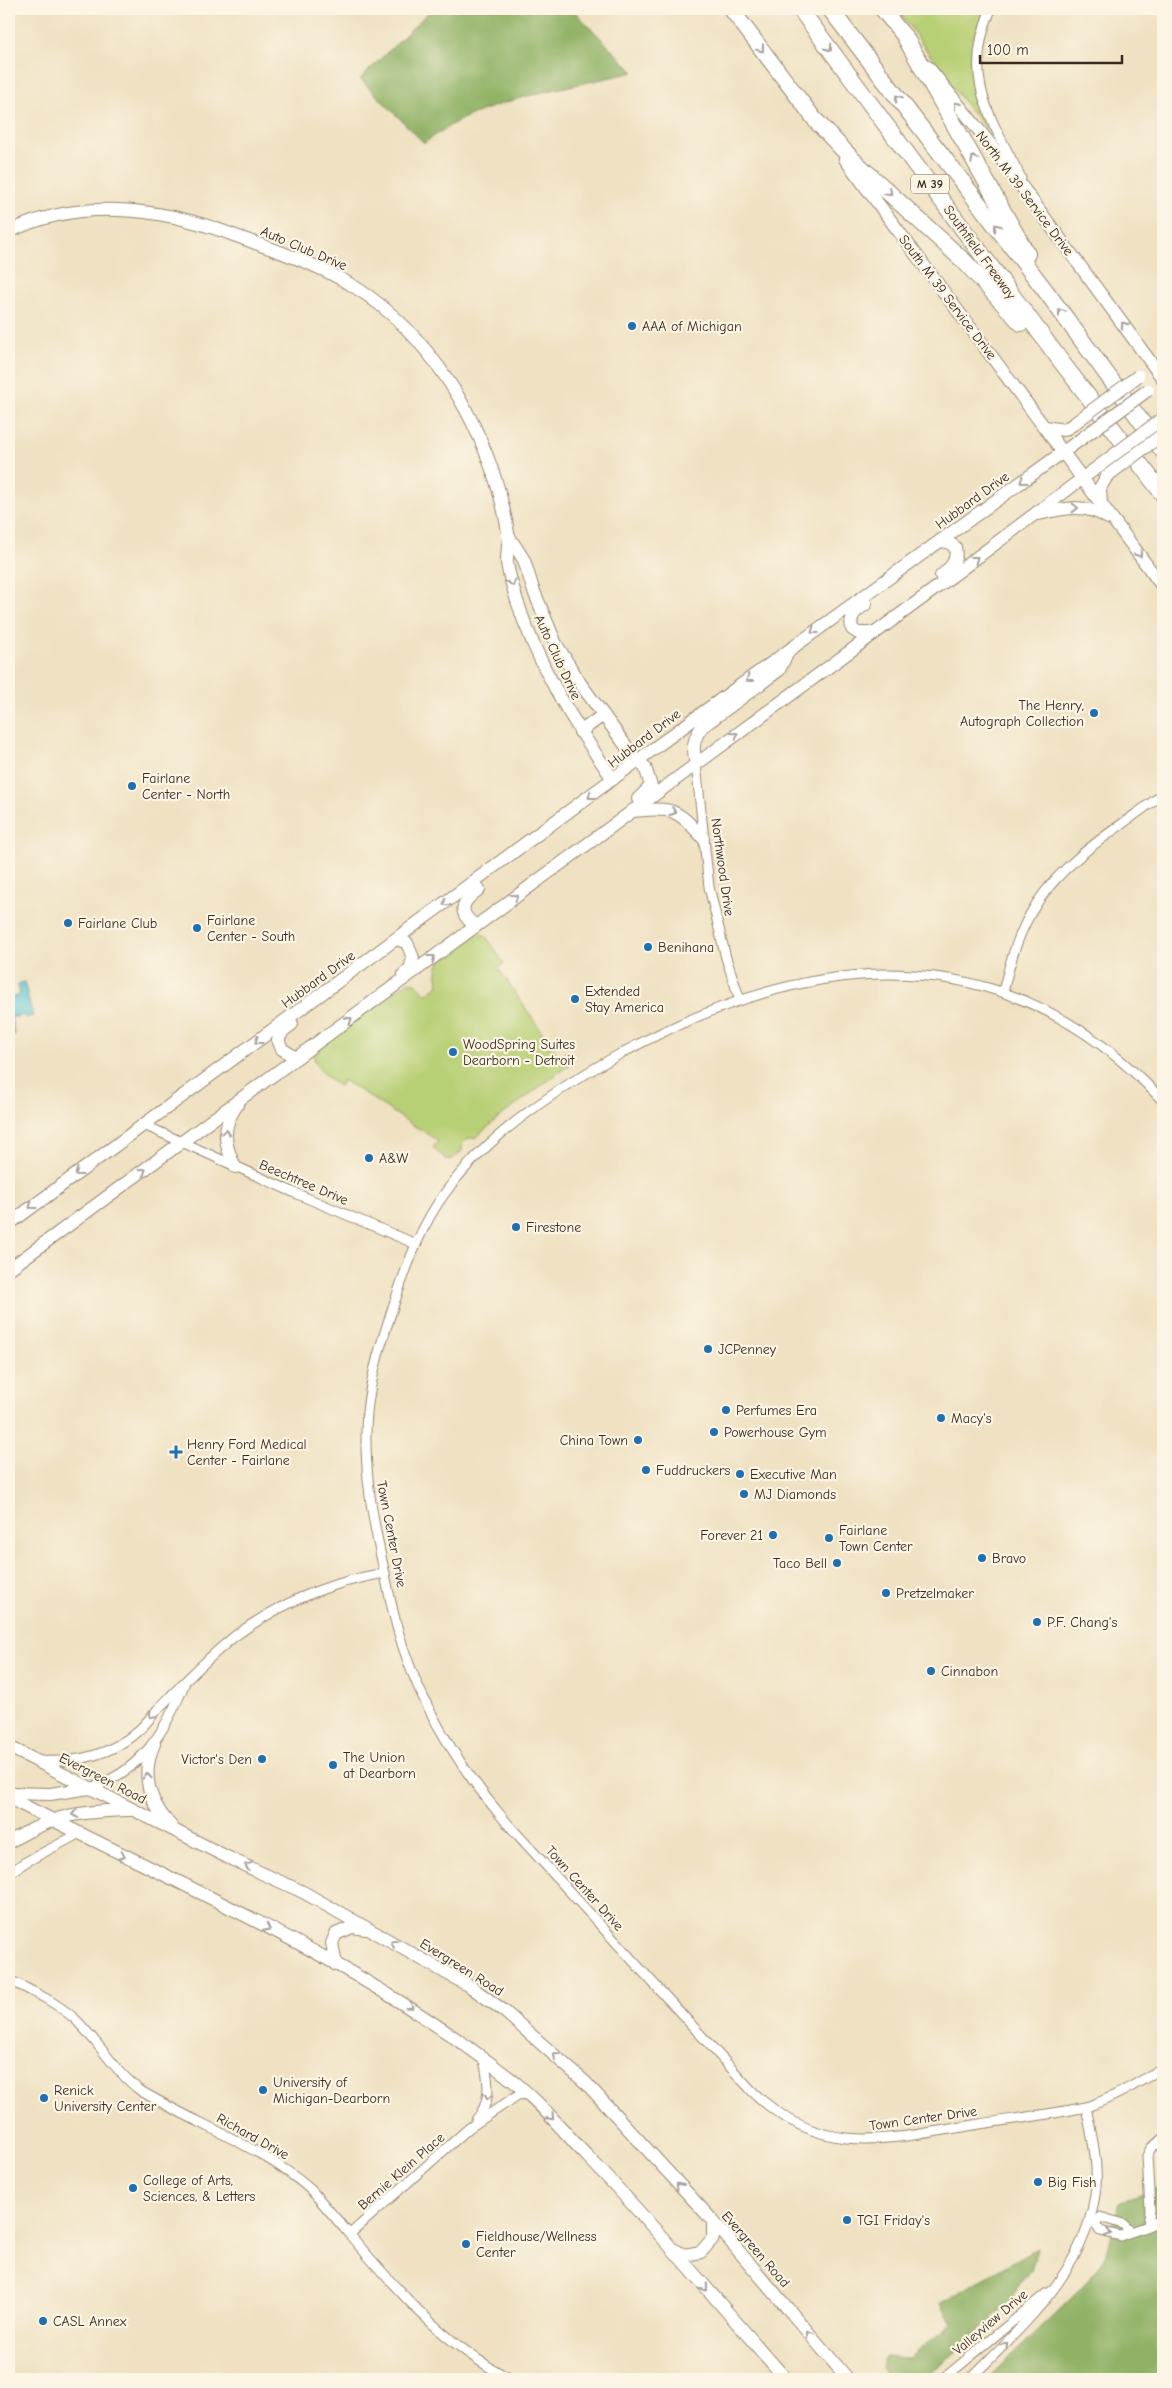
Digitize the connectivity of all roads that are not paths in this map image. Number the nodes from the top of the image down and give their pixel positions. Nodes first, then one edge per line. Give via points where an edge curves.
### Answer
1 (731, 9) edge
2 (800, 9) edge
3 (830, 9) edge
4 (882, 9) edge
5 (991, 9) edge
6 (905, 37) junction
7 (816, 122) junction
8 (1031, 198) junction
9 (9, 232) edge
10 (1048, 294) junction
11 (1142, 350) junction
12 (1060, 360) junction
13 (1163, 379) edge
14 (1163, 418) edge
15 (1045, 427) junction
16 (1163, 434) edge
17 (1163, 451) edge
18 (1063, 453) junction
19 (1082, 478) junction
20 (1163, 494) edge
21 (1101, 504) junction
22 (1034, 515) junction
23 (1114, 521) junction
24 (508, 535) junction
25 (940, 541) junction
26 (923, 553) junction
27 (1163, 587) edge
28 (922, 599) junction
29 (545, 621) junction
30 (526, 627) junction
31 (876, 633) junction
32 (789, 650) junction
33 (539, 659) junction
34 (569, 666) junction
35 (603, 715) junction
36 (580, 732) junction
37 (637, 761) junction
38 (696, 764) junction
39 (614, 779) junction
40 (1163, 794) edge
41 (632, 811) junction
42 (548, 829) junction
43 (703, 838) junction
44 (548, 872) junction
45 (476, 926) junction
46 (397, 939) junction
47 (348, 975) junction
48 (1003, 992) junction
49 (740, 1000) junction
50 (365, 1009) junction
51 (296, 1058) junction
52 (242, 1098) junction
53 (1163, 1101) edge
54 (144, 1125) junction
55 (183, 1142) junction
56 (235, 1167) junction
57 (9, 1224) edge
58 (416, 1244) junction
59 (9, 1269) edge
60 (385, 1574) junction
61 (186, 1680) junction
62 (154, 1744) junction
63 (9, 1747) edge
64 (38, 1761) junction
65 (90, 1788) junction
66 (9, 1793) edge
67 (9, 1798) edge
68 (134, 1810) junction
69 (51, 1820) junction
70 (178, 1832) junction
71 (78, 1834) junction
72 (9, 1842) edge
73 (9, 1874) edge
74 (371, 1930) junction
75 (336, 1965) junction
76 (9, 1980) edge
77 (484, 2060) junction
78 (1163, 2066) edge
79 (527, 2094) junction
80 (1086, 2107) junction
81 (469, 2128) junction
82 (1163, 2139) edge
83 (1163, 2219) edge
84 (713, 2222) junction
85 (1092, 2222) junction
86 (1148, 2226) junction
87 (350, 2234) junction
88 (675, 2250) junction
89 (1055, 2286) junction
90 (844, 2375) edge
91 (511, 2379) edge
92 (786, 2379) edge
93 (853, 2379) edge
94 (943, 2379) edge
95 (970, 2379) edge

1 -> 7 main road, South M 39 Service Drive
2 -> 12 highway, Southfield Freeway / M 39
10 -> 3 highway, Southfield Freeway / M 39
4 - 6 main road, North M 39 Service Drive
5 - 8 street via 979,44 980,85 990,116
8 -> 6 street, North M 39 Service Drive
10 -> 6 highway
7 -> 12 highway via 946,244 1023,326
7 - 15 street, South M 39 Service Drive
11 -> 8 street, North M 39 Service Drive
9 - 24 street, Auto Club Drive via 42,218 72,211 143,213 216,229 303,261 348,283 374,300 410,333 456,392 490,462
17 -> 10 highway, Southfield Freeway / M 39
11 - 13 street, North M 39 Service Drive
11 - 15 street, bridge via 1145,364 1138,376 1072,426 1064,430
12 - 20 highway, Southfield Freeway / M 39
13 - 18 street, Hubbard Drive, bridge
14 - 19 street, bridge
15 - 18 street, South M 39 Service Drive
16 - 21 street, bridge via 1107,476 1100,488
18 - 19 street, South M 39 Service Drive
18 -> 25 street, Hubbard Drive
19 - 21 street, South M 39 Service Drive
19 - 22 street
21 - 23 street, South M 39 Service Drive
22 -> 23 street via 1070,507 1090,508
28 -> 22 street
23 -> 27 street, South M 39 Service Drive
24 - 29 street, Auto Club Drive via 524,560
24 -> 30 street, Auto Club Drive via 507,564
25 - 26 street, Hubbard Drive
25 - 28 street via 954,547 953,566 931,585
26 - 31 street via 914,568 853,613 852,629 858,633
26 -> 32 street, Hubbard Drive
28 - 31 street
29 - 30 street
29 - 34 street, Auto Club Drive
30 - 33 street, Auto Club Drive
38 -> 31 street
32 -> 37 street, Hubbard Drive
32 - 38 street via 779,670 702,727 695,736 693,747
33 - 34 street via 554,657
33 - 36 street, Auto Club Drive
34 - 35 street, Auto Club Drive
35 - 36 street
35 - 37 street, Auto Club Drive
36 - 39 street, Auto Club Drive
37 - 39 street, Hubbard Drive
37 - 44 street, Auto Club Drive via 645,767 649,778 650,786 644,794 564,854
38 - 41 street
38 - 43 street, Northwood Drive
39 -> 42 street, Hubbard Drive
40 - 48 street via 1071,864 1046,890 1018,939
41 -> 43 street via 675,811
41 - 44 street
42 - 45 street via 538,845 469,896 463,912 467,920
42 -> 46 street, Hubbard Drive
43 - 49 street, Northwood Drive via 716,920
45 -> 44 street
50 -> 45 street
46 - 47 street, Hubbard Drive
46 - 50 street via 407,943 412,953 414,958 410,969 376,994
47 - 51 street via 340,989 283,1031 278,1040 282,1049
47 -> 54 street, Hubbard Drive
48 - 49 street, Town Center Drive via 946,978 875,974 810,982
48 - 53 street, Town Center Drive via 1077,1026 1120,1058
49 - 58 street, Town Center Drive via 637,1044 572,1082 522,1118 484,1149 458,1177
51 -> 50 street
51 - 52 street
52 - 55 street
56 -> 52 street via 224,1136 230,1115
54 - 55 street
54 -> 57 street, Hubbard Drive
55 - 56 street, Beechtree Drive
59 -> 55 street
56 - 58 street, Beechtree Drive
58 - 60 street, Town Center Drive via 376,1360 368,1410 367,1478
60 - 61 street via 344,1581 287,1604 236,1636
60 - 80 street, Town Center Drive via 397,1627 417,1683 439,1728 469,1776 641,1970 771,2108 808,2129 852,2140 886,2139
61 - 62 street via 171,1717
61 -> 64 street via 140,1729 114,1747 78,1760
62 - 65 street via 123,1771
70 -> 62 street via 158,1810 148,1791 146,1767
63 - 64 street, Evergreen Road
64 - 65 street, Evergreen Road
65 - 66 street via 50,1794
65 - 68 street, Evergreen Road
67 - 69 street
68 -> 69 street via 92,1812
68 - 70 street, Evergreen Road
69 - 71 street
69 - 72 street
74 -> 70 street, Evergreen Road via 303,1892
71 - 73 street
71 -> 75 street
74 - 75 street via 352,1927 336,1934 332,1942
84 -> 74 street, Evergreen Road via 586,2083 518,2023 471,1987
75 -> 77 street via 402,2001
76 - 87 street, Richard Drive via 46,1998 70,2015 128,2082 140,2091 283,2167 311,2190
77 - 79 street
77 -> 81 street, Bernie Klein Place via 489,2087 486,2106
78 - 80 street, Town Center Drive via 1124,2091
79 - 81 street, Bernie Klein Place via 518,2096
79 -> 88 street
80 - 85 street, Valleyview Drive via 1096,2171
81 - 87 street, Bernie Klein Place
82 - 86 street via 1151,2148 1147,2156
83 - 86 street
84 - 88 street via 712,2238 701,2252 684,2256
90 -> 84 street, Evergreen Road
85 - 86 street via 1100,2217 1124,2224 1130,2231
85 - 89 street, Valleyview Drive
87 - 91 street, Richard Drive via 442,2334
88 -> 92 street via 705,2289
89 - 94 street, Valleyview Drive
95 -> 89 street, Valleyview Drive via 1029,2320
90 - 93 street

